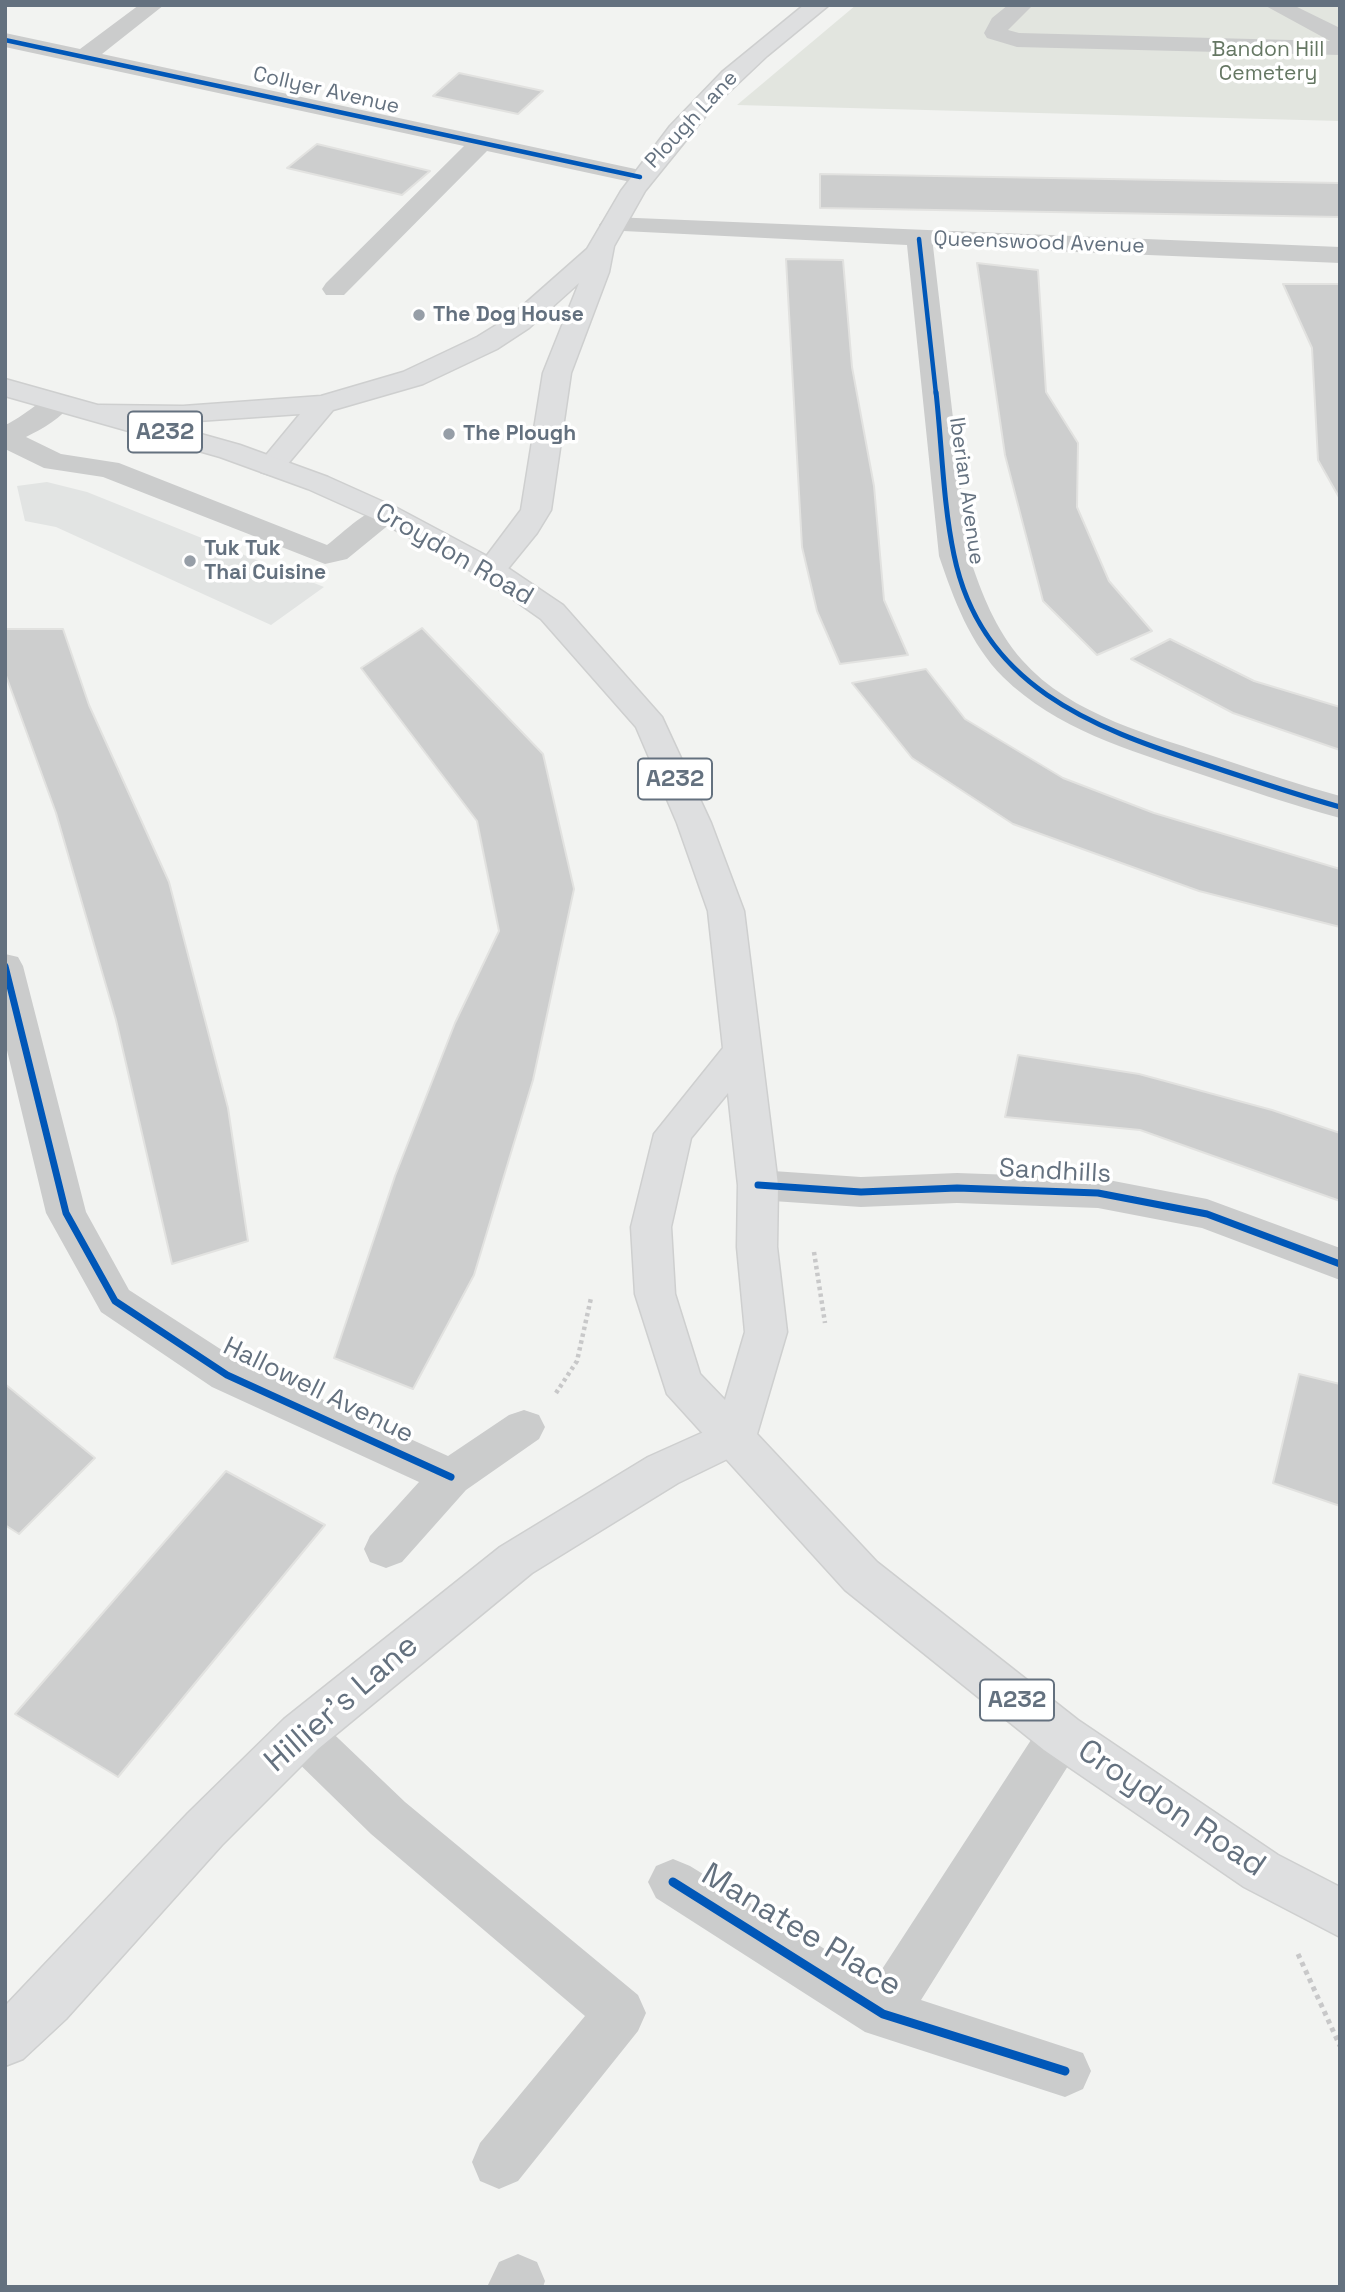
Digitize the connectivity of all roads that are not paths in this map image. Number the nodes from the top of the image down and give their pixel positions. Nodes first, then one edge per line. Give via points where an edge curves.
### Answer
1 (153, 5) edge
2 (818, 5) edge
3 (1022, 5) edge
4 (1275, 5) edge
5 (1340, 37) edge
6 (5, 40) edge
7 (1340, 48) edge
8 (85, 55) junction
9 (480, 144) junction
10 (640, 177) junction
11 (612, 225) junction
12 (919, 239) junction
13 (595, 255) junction
14 (1340, 255) edge
15 (335, 289) dead end
16 (487, 343) junction
17 (546, 347) junction
18 (5, 387) edge
19 (59, 401) junction
20 (323, 404) junction
21 (100, 413) junction
22 (5, 437) edge
23 (271, 466) junction
24 (387, 514) junction
25 (491, 570) junction
26 (1340, 807) edge
27 (5, 966) edge
28 (741, 1052) junction
29 (758, 1185) junction
30 (1340, 1264) edge
31 (524, 1427) road end
32 (735, 1436) junction
33 (451, 1477) junction
34 (386, 1549) dead end
35 (301, 1734) junction
36 (1061, 1735) junction
37 (673, 1882) dead end
38 (1340, 1913) edge
39 (883, 2014) junction
40 (5, 2041) edge
41 (1065, 2071) dead end
42 (499, 2162) dead end

1 - 8 street
2 - 10 main road, Plough Lane via 717,88
3 - 7 street via 995,33 1017,40
4 - 5 street
6 - 8 street, Collyer Avenue
8 - 9 street, Collyer Avenue
9 - 10 street, Collyer Avenue
9 - 15 street
10 - 11 main road, Plough Lane
11 - 12 street, Queenswood Avenue
11 - 13 main road, Plough Lane
12 - 14 street, Queenswood Avenue
12 - 26 street, Iberian Avenue via 954,556 965,596 982,631 1009,666 1064,710 1127,738
13 - 16 main road via 520,321
13 - 17 main road, Plough Lane via 596,272
16 - 17 main road
16 - 20 main road via 413,378
17 - 25 main road, Plough Lane via 557,373 536,510
18 - 19 main road, Croydon Road / A232
19 - 21 main road, Croydon Road / A232
19 - 22 street via 31,424
20 - 21 main road via 183,414
20 - 23 main road
21 - 23 main road, Croydon Road / A232
22 - 24 street via 54,462 109,469 325,555 336,553
23 - 24 main road, Croydon Road / A232
24 - 25 main road, Croydon Road / A232
25 - 28 main road, Croydon Road / A232 via 552,612 651,724 726,911
27 - 33 street, Hallowell Avenue via 66,1213 115,1301 226,1375
28 - 29 main road, Croydon Road / A232
28 - 32 main road, Croydon Road / A232 via 673,1134 651,1227 654,1294 682,1382
29 - 30 street, Sandhills via 860,1192 957,1188 1098,1193 1207,1214
29 - 32 main road, Croydon Road / A232 via 757,1247 765,1332
31 - 33 street
32 - 35 main road, Hillier's Lane via 663,1470 516,1560
32 - 36 main road, Croydon Road / A232 via 861,1576
33 - 34 street
35 - 40 main road, Hillier's Lane
35 - 42 street via 388,1818 620,2013
36 - 38 main road, Croydon Road / A232 via 1261,1871
36 - 39 street, Manatee Place
37 - 39 street, Manatee Place
39 - 41 street, Manatee Place

